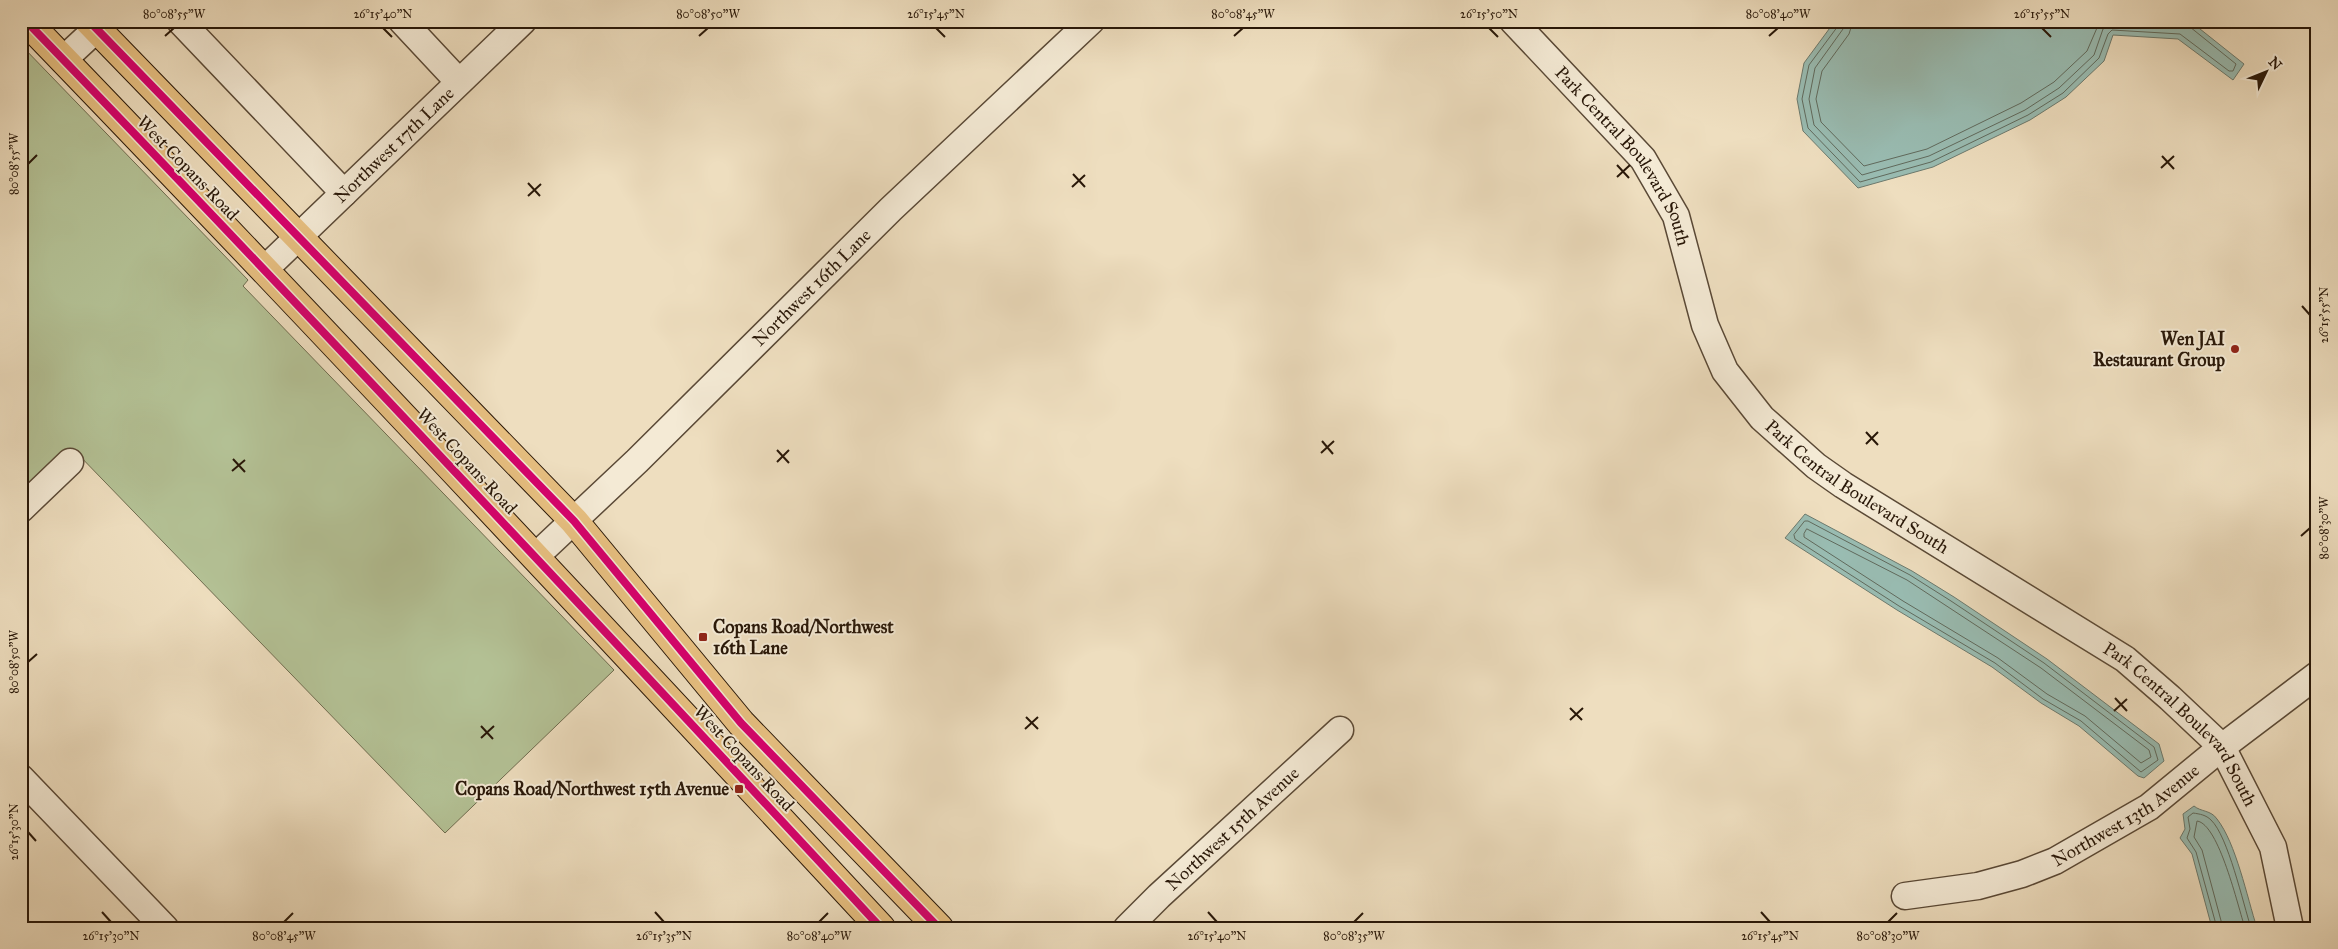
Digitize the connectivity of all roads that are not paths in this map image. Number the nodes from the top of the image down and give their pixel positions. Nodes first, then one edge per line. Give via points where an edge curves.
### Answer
1 (26, 21) edge
2 (180, 21) edge
3 (402, 21) edge
4 (523, 21) edge
5 (1091, 21) edge
6 (1513, 21) edge
7 (97, 24) edge
8 (63, 60) junction
9 (460, 82) junction
10 (344, 193) junction
11 (298, 237) junction
12 (265, 269) junction
13 (70, 462) dead end
14 (21, 509) edge
15 (574, 521) junction
16 (536, 556) junction
17 (2317, 675) edge
18 (1340, 730) dead end
19 (2222, 748) junction
20 (21, 778) edge
21 (2280, 880) junction
22 (1905, 896) dead end
23 (166, 928) edge
24 (881, 928) edge
25 (939, 928) edge
26 (1127, 928) edge
27 (2290, 928) edge
28 (2306, 928) edge

1 - 8 main road, West Copans Road
2 - 10 street
3 - 9 street
4 - 9 street, Northwest 17th Lane
5 - 15 street, Northwest 16th Lane via 890,209
6 - 19 street, Park Central Boulevard South via 1643,160 1676,216 1705,325 1726,371 1762,418 1816,466 1843,485 2125,659
7 - 8 street
7 - 11 main road, West Copans Road
8 - 12 main road, West Copans Road
9 - 10 street, Northwest 17th Lane
10 - 11 street, Northwest 17th Lane
11 - 12 street, Northwest 17th Lane
11 - 15 main road, West Copans Road
12 - 16 main road, West Copans Road
13 - 14 street
15 - 16 street, Northwest 16th Lane
15 - 25 main road, West Copans Road via 741,723
16 - 24 main road, West Copans Road
17 - 19 street, Northwest 13th Avenue
18 - 26 street, Northwest 15th Avenue
19 - 21 street, Park Central Boulevard South via 2273,847
19 - 22 street, Northwest 13th Avenue via 2149,807 2055,861 1978,886
20 - 23 street
21 - 27 street, Park Central Boulevard South
21 - 28 street, Park Central Boulevard South

